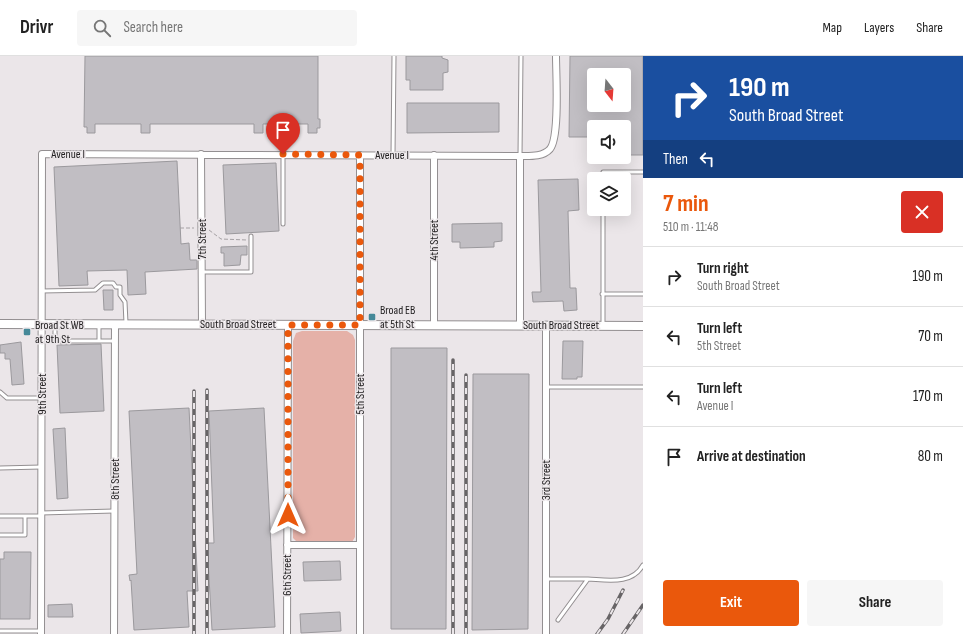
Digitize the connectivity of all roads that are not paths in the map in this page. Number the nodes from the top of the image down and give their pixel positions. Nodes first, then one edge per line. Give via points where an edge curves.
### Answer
1 (394, 56) edge
2 (520, 56) edge
3 (556, 56) edge
4 (42, 154) joint
5 (201, 154) junction
6 (283, 154) junction
7 (360, 155) junction
8 (393, 155) junction
9 (434, 155) junction
10 (520, 156) junction
11 (631, 172) edge
12 (643, 172) edge
13 (603, 216) edge
14 (283, 224) dead end
15 (251, 236) dead end
16 (202, 272) junction
17 (42, 291) junction
18 (602, 294) junction
19 (643, 294) edge
20 (0, 324) edge
21 (42, 324) junction
22 (202, 324) junction
23 (55, 325) junction
24 (99, 325) junction
25 (115, 325) junction
26 (126, 325) junction
27 (288, 325) junction
28 (360, 325) junction
29 (434, 325) junction
30 (520, 325) junction
31 (546, 325) junction
32 (603, 326) junction
33 (643, 326) edge
34 (99, 341) junction
35 (115, 341) junction
36 (547, 387) junction
37 (643, 387) edge
38 (0, 392) edge
39 (42, 398) junction
40 (41, 467) junction
41 (0, 468) edge
42 (114, 511) junction
43 (41, 515) junction
44 (0, 516) edge
45 (25, 517) junction
46 (0, 535) edge
47 (288, 545) junction
48 (360, 545) junction
49 (643, 565) edge
50 (546, 578) junction
51 (588, 580) junction
52 (558, 620) dead end
53 (0, 631) edge
54 (41, 632) edge
55 (114, 634) edge
56 (287, 634) edge
57 (360, 634) edge
58 (546, 634) edge

1 - 8 lane
2 - 10 lane
3 - 10 street, Avenue I via 556,124 552,144 550,149 542,154
4 - 5 street, Avenue I
4 - 17 street, 9th Street
5 - 6 street, Avenue I
5 - 16 street, 7th Street
6 - 7 street, Avenue I
6 - 14 lane
7 - 8 street, Avenue I
7 - 28 street, 5th Street
8 - 9 street, Avenue I
9 - 10 street, Avenue I
9 - 29 street, 4th Street
10 - 30 street
11 - 12 lane
13 - 18 lane
15 - 16 lane via 251,272
16 - 22 street, 7th Street
17 - 21 street, 9th Street
17 - 26 lane via 95,290 103,283 114,283 116,287 120,287 120,295 125,302
18 - 19 lane
18 - 32 lane
20 - 21 street, South Broad Street
21 - 23 street, South Broad Street
21 - 39 street, 9th Street
22 - 26 street, South Broad Street
22 - 27 street, South Broad Street
23 - 24 street, South Broad Street
23 - 34 lane via 55,341
24 - 25 street, South Broad Street
24 - 34 lane
25 - 26 street, South Broad Street
25 - 35 street, 8th Street
27 - 28 street, South Broad Street
27 - 47 street, 6th Street
28 - 29 street, South Broad Street
28 - 48 street, 5th Street
29 - 30 street, South Broad Street
30 - 31 street, South Broad Street
31 - 32 street, South Broad Street
31 - 36 street, 3rd Street
32 - 33 street, South Broad Street
34 - 35 lane
35 - 42 street, 8th Street
36 - 37 lane
36 - 50 street, 3rd Street
38 - 39 lane via 8,398
39 - 40 street, 9th Street
40 - 41 lane
40 - 43 street, 9th Street
42 - 43 lane
42 - 55 street, 8th Street
43 - 45 lane
43 - 54 street, 9th Street
44 - 45 lane
45 - 46 lane via 25,535
47 - 48 street
47 - 56 street, 6th Street
48 - 57 street, 5th Street
49 - 51 lane via 640,571 629,579
50 - 51 lane
50 - 58 street, 3rd Street
51 - 52 lane
53 - 54 lane

